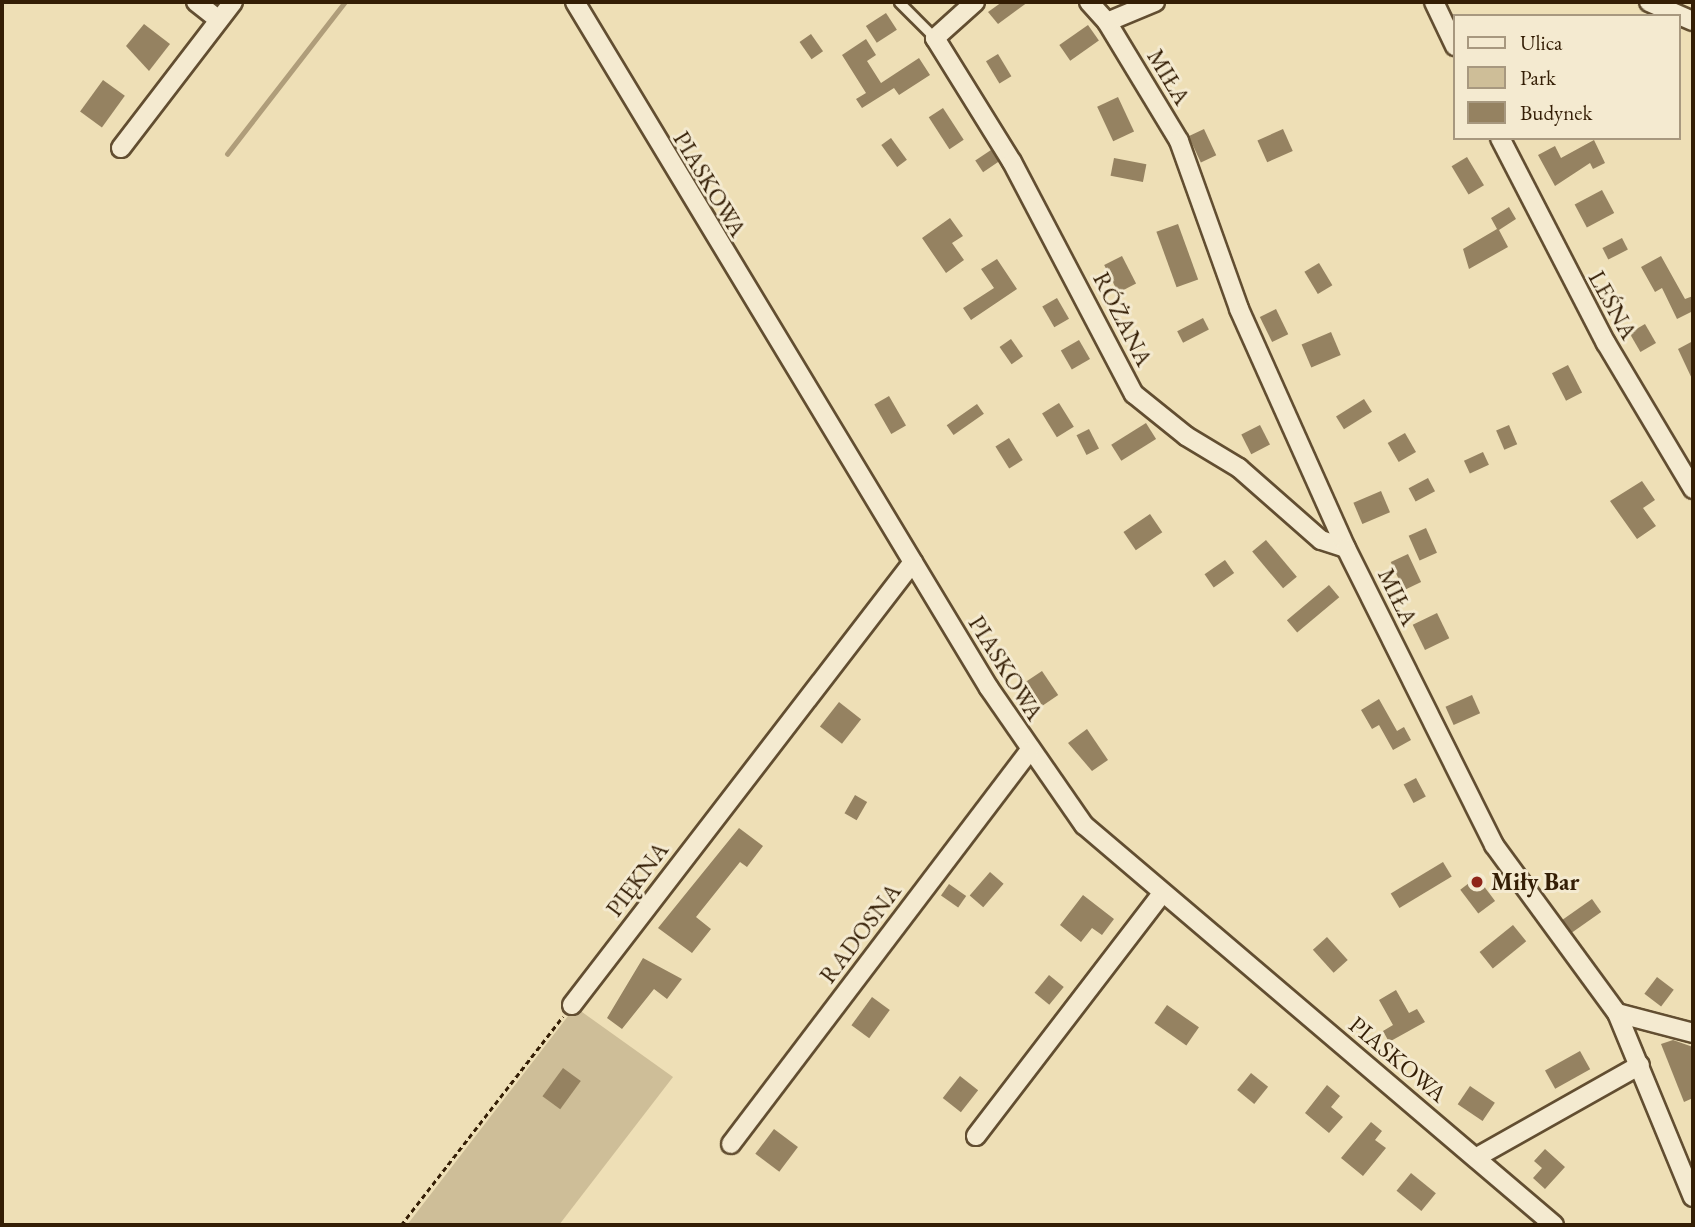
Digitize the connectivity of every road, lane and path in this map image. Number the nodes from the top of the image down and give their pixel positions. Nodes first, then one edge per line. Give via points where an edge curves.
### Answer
1 (196, 2) edge
2 (233, 2) edge
3 (575, 2) edge
4 (899, 2) edge
5 (975, 2) edge
6 (1089, 2) edge
7 (1155, 2) edge
8 (1434, 2) edge
9 (1652, 2) edge
10 (1677, 14) edge
11 (219, 20) junction
12 (1107, 22) junction
13 (935, 38) junction
14 (1454, 44) edge
15 (1501, 140) edge
16 (121, 148) dead end
17 (1693, 489) edge
18 (1346, 548) junction
19 (913, 562) junction
20 (1029, 752) junction
21 (1161, 895) junction
22 (572, 1005) joint
23 (1617, 1013) junction
24 (1693, 1033) edge
25 (1640, 1065) junction
26 (976, 1136) dead end
27 (731, 1144) dead end
28 (1477, 1157) junction
29 (1693, 1197) edge
30 (401, 1225) edge
31 (1554, 1225) edge

1 - 11 street
2 - 11 street
3 - 19 street, PIASKOWA
4 - 13 lane, RÓŻANA
5 - 13 street
6 - 12 street, MIŁA
7 - 12 street
8 - 14 street
9 - 10 street
11 - 16 street
12 - 18 street, MIŁA via 1179,141 1239,309
13 - 18 street, RÓŻANA via 1012,162 1134,394 1186,436 1239,468 1321,540
15 - 17 street, LEŚNA via 1606,343
18 - 23 street, MIŁA via 1494,845
19 - 20 street, PIASKOWA
19 - 22 street, PIĘKNA
20 - 21 street, PIASKOWA via 1084,825
20 - 27 street, RADOSNA
21 - 26 street
21 - 28 street, PIASKOWA
22 - 30 path
23 - 24 street
23 - 25 street, MIŁA
25 - 28 street
25 - 29 street, MIŁA
28 - 31 street, PIASKOWA

